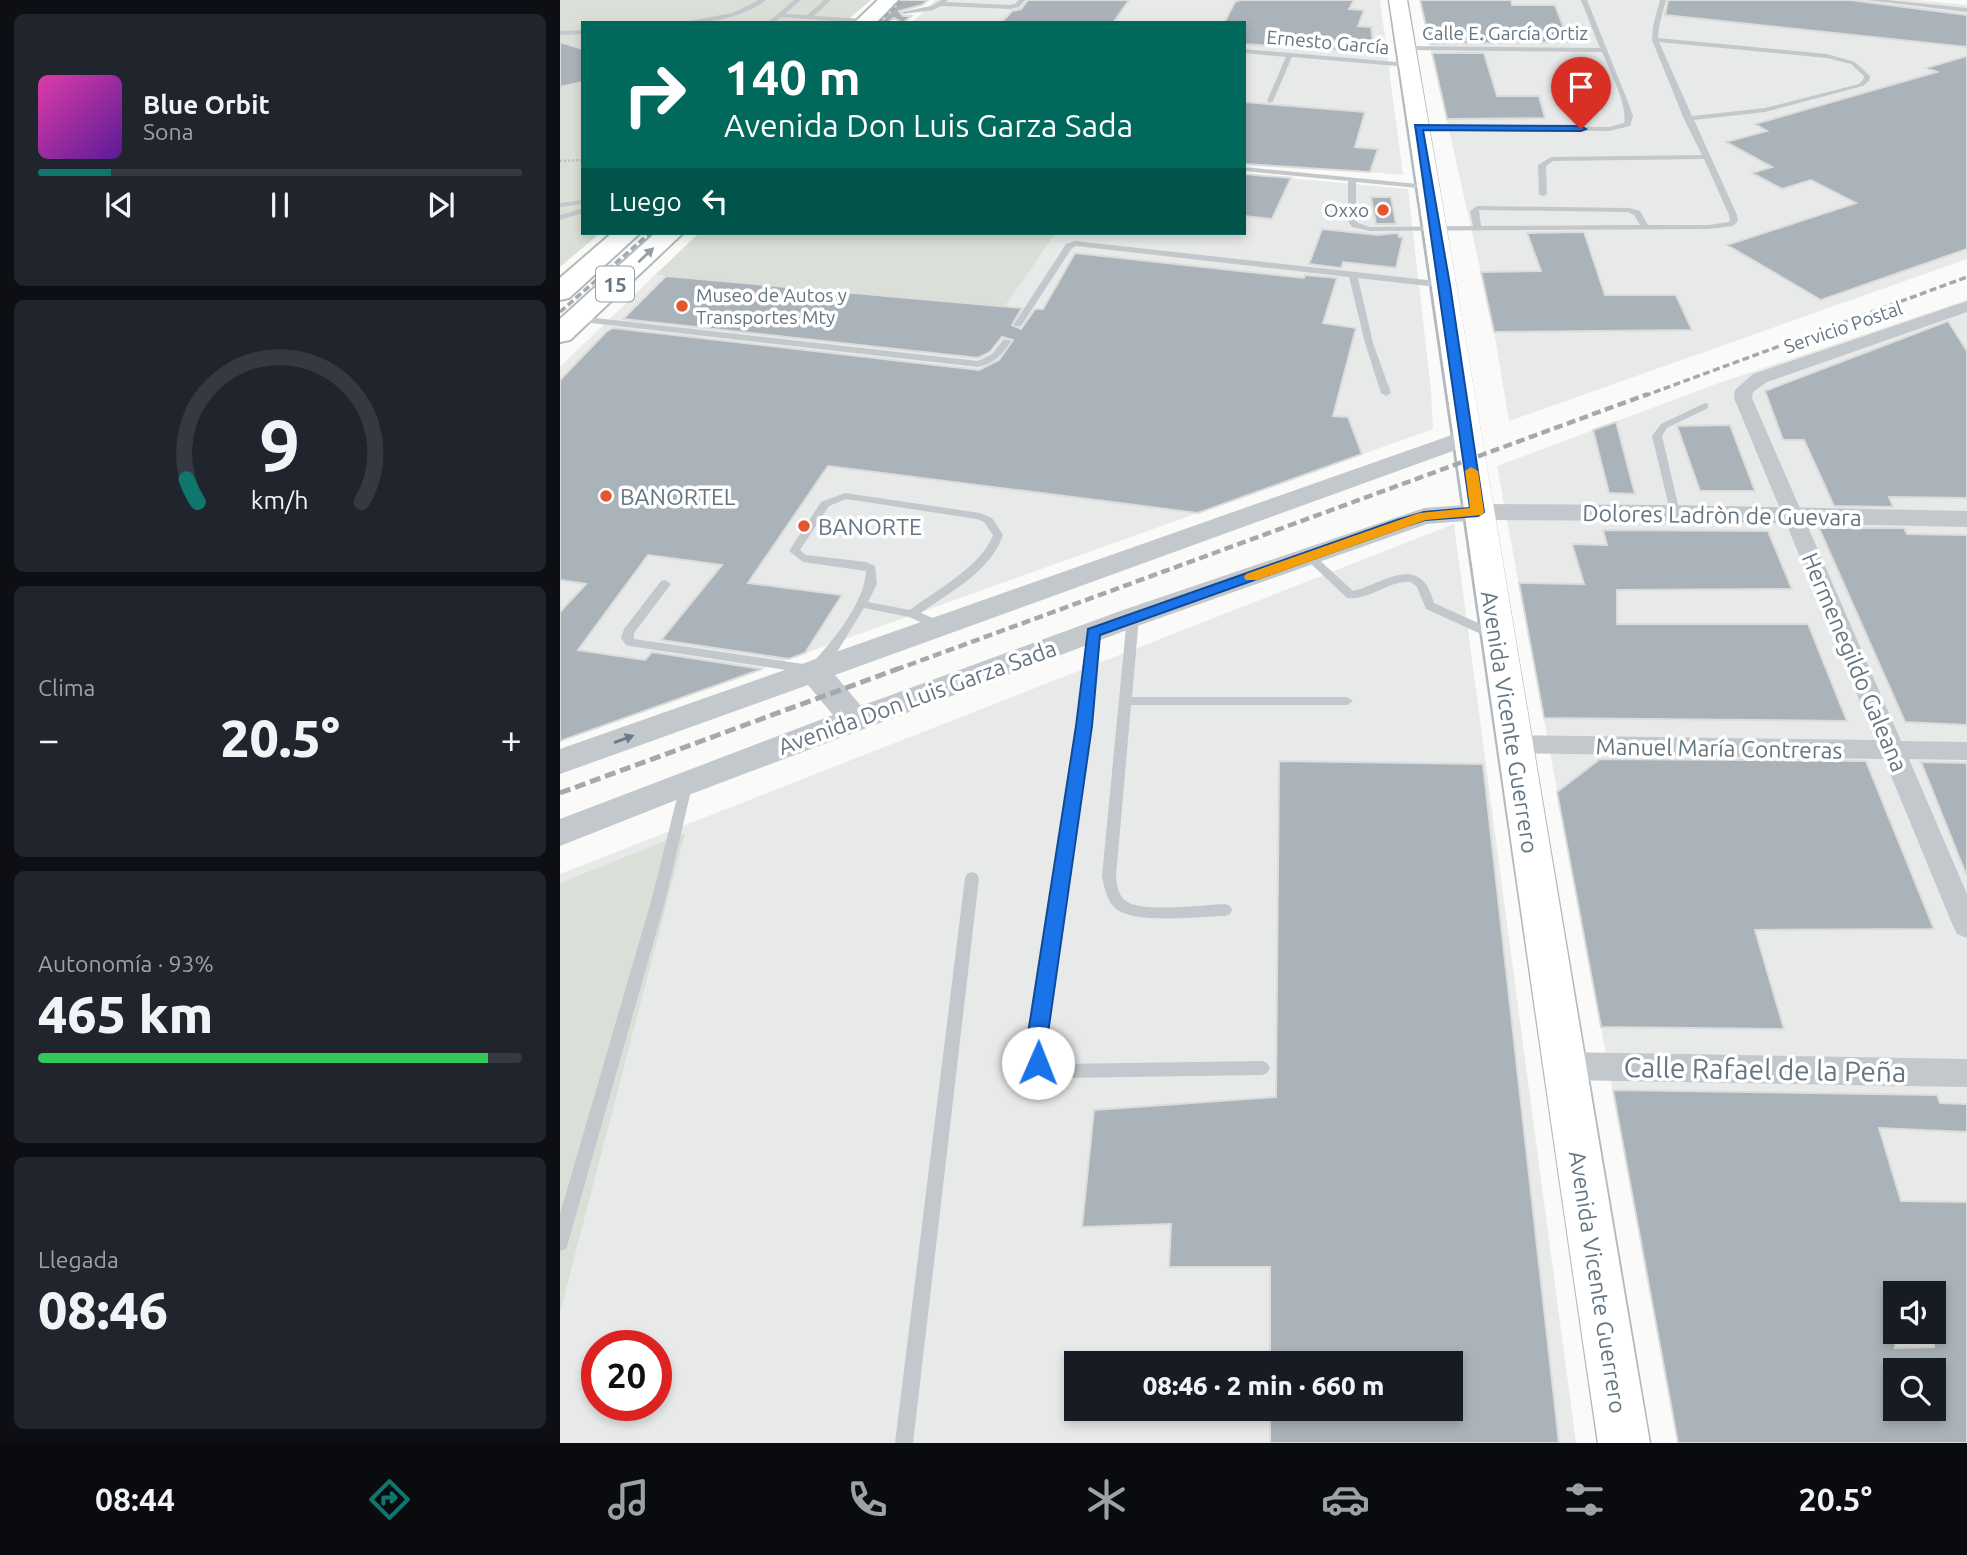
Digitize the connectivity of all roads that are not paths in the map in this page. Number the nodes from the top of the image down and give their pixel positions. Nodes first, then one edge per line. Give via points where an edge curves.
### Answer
1 (763, 0) edge
2 (798, 0) edge
3 (828, 0) edge
4 (1022, 0) edge
5 (1398, 0) edge
6 (1584, 0) edge
7 (1663, 0) edge
8 (1870, 0) edge
9 (944, 2) edge
10 (1967, 10) edge
11 (898, 13) edge
12 (779, 15) junction
13 (808, 17) junction
14 (697, 21) edge
15 (772, 21) edge
16 (803, 21) edge
17 (853, 21) edge
18 (868, 21) edge
19 (581, 32) edge
20 (560, 33) edge
21 (1655, 40) junction
22 (1604, 50) junction
23 (1246, 51) edge
24 (1290, 55) junction
25 (1407, 57) junction
26 (1270, 101) dead end
27 (1688, 119) junction
28 (1418, 127) junction
29 (1706, 157) junction
30 (1246, 169) edge
31 (1352, 180) junction
32 (1428, 187) junction
33 (1543, 194) dead end
34 (581, 202) edge
35 (560, 205) edge
36 (581, 211) edge
37 (560, 218) edge
38 (1645, 226) junction
39 (1477, 227) junction
40 (1434, 228) junction
41 (625, 235) edge
42 (668, 235) edge
43 (1353, 276) junction
44 (1445, 285) junction
45 (560, 292) edge
46 (1965, 310) edge
47 (1018, 324) dead end
48 (568, 326) edge
49 (1007, 341) dead end
50 (1386, 393) dead end
51 (1743, 398) joint
52 (1705, 406) dead end
53 (1466, 438) junction
54 (1478, 512) junction
55 (1675, 513) junction
56 (1791, 516) junction
57 (1967, 519) edge
58 (1310, 557) junction
59 (665, 584) dead end
60 (861, 604) junction
61 (912, 614) junction
62 (1133, 617) junction
63 (944, 627) junction
64 (1093, 632) junction
65 (1498, 637) junction
66 (813, 670) junction
67 (1125, 701) junction
68 (1347, 701) dead end
69 (855, 720) junction
70 (1513, 744) junction
71 (1893, 751) junction
72 (1967, 751) edge
73 (560, 762) edge
74 (688, 782) junction
75 (560, 832) edge
76 (972, 878) dead end
77 (1225, 910) dead end
78 (1967, 926) edge
79 (1563, 1066) junction
80 (1262, 1068) dead end
81 (1967, 1073) edge
82 (560, 1243) edge
83 (904, 1443) edge
84 (1624, 1443) edge

1 - 14 lane via 748,11
2 - 12 lane
3 - 13 lane
4 - 9 lane via 1010,8
5 - 25 main road, Avenida Vicente Guerrero
6 - 22 lane
7 - 21 lane
8 - 10 lane
9 - 11 lane
11 - 18 highway
12 - 13 lane
12 - 15 lane
13 - 16 lane
13 - 17 lane
19 - 20 lane
21 - 27 lane
21 - 27 lane via 1827,56 1853,63 1867,76 1860,85 1789,105
22 - 25 lane, Calle E. García Ortiz
22 - 28 lane via 1625,102 1629,121 1622,127
23 - 24 lane, Ernesto García
24 - 25 lane, Ernesto García
24 - 26 lane
25 - 28 main road, Avenida Vicente Guerrero
27 - 29 lane
28 - 32 main road, Avenida Vicente Guerrero
29 - 33 lane via 1551,159 1542,165
29 - 38 lane via 1734,221 1721,226
30 - 31 lane
31 - 32 lane
31 - 40 lane via 1350,214 1355,225
32 - 40 main road, Avenida Vicente Guerrero
34 - 35 lane
36 - 37 lane
38 - 39 lane
38 - 39 lane via 1637,213 1629,210 1478,208 1474,211
39 - 40 lane
40 - 44 main road, Avenida Vicente Guerrero
41 - 45 highway, 15
48 -> 42 highway, 15
43 - 44 lane
43 - 47 lane via 1075,243
43 - 50 lane
44 - 53 main road, Avenida Vicente Guerrero
46 - 51 street, Servicio Postal via 1760,378 1744,390
48 - 49 lane via 978,364 997,356
51 - 56 street, Hermenegildo Galeana
52 - 55 lane via 1664,426 1657,436
53 - 54 main road, Avenida Vicente Guerrero
53 - 63 street
54 - 55 street, Dolores Ladròn de Guevara
54 - 58 street, Avenida Don Luis Garza Sada via 1424,516
54 - 65 main road, Avenida Vicente Guerrero
55 - 56 street, Dolores Ladròn de Guevara
56 - 57 street, Dolores Ladròn de Guevara
56 - 71 street, Hermenegildo Galeana
58 - 62 street, Avenida Don Luis Garza Sada
58 - 65 lane via 1351,595 1400,578 1415,579 1430,606
59 - 66 lane via 628,632 630,642
60 - 61 lane
60 - 61 lane via 873,577 871,569 803,558 794,551 832,499 856,498 988,520 998,535 996,545
60 - 66 lane via 833,649
61 - 63 lane
62 - 64 street, Avenida Don Luis Garza Sada
62 - 67 lane
63 - 66 street
64 - 69 street, Avenida Don Luis Garza Sada
64 - 80 lane via 1084,726 1037,1040 1038,1063 1060,1071
65 - 70 main road, Avenida Vicente Guerrero
66 - 69 street
73 -> 66 street
67 - 68 lane
67 - 77 lane via 1109,876 1113,895 1121,905 1140,911
69 - 74 street, Avenida Don Luis Garza Sada
70 - 71 street, Manuel María Contreras
70 - 79 main road, Avenida Vicente Guerrero
71 - 72 street, Manuel María Contreras
71 - 78 street, Hermenegildo Galeana
74 - 75 street, Avenida Don Luis Garza Sada
74 - 82 lane
76 - 83 lane
79 - 81 street, Calle Rafael de la Peña
79 - 84 main road, Avenida Vicente Guerrero

